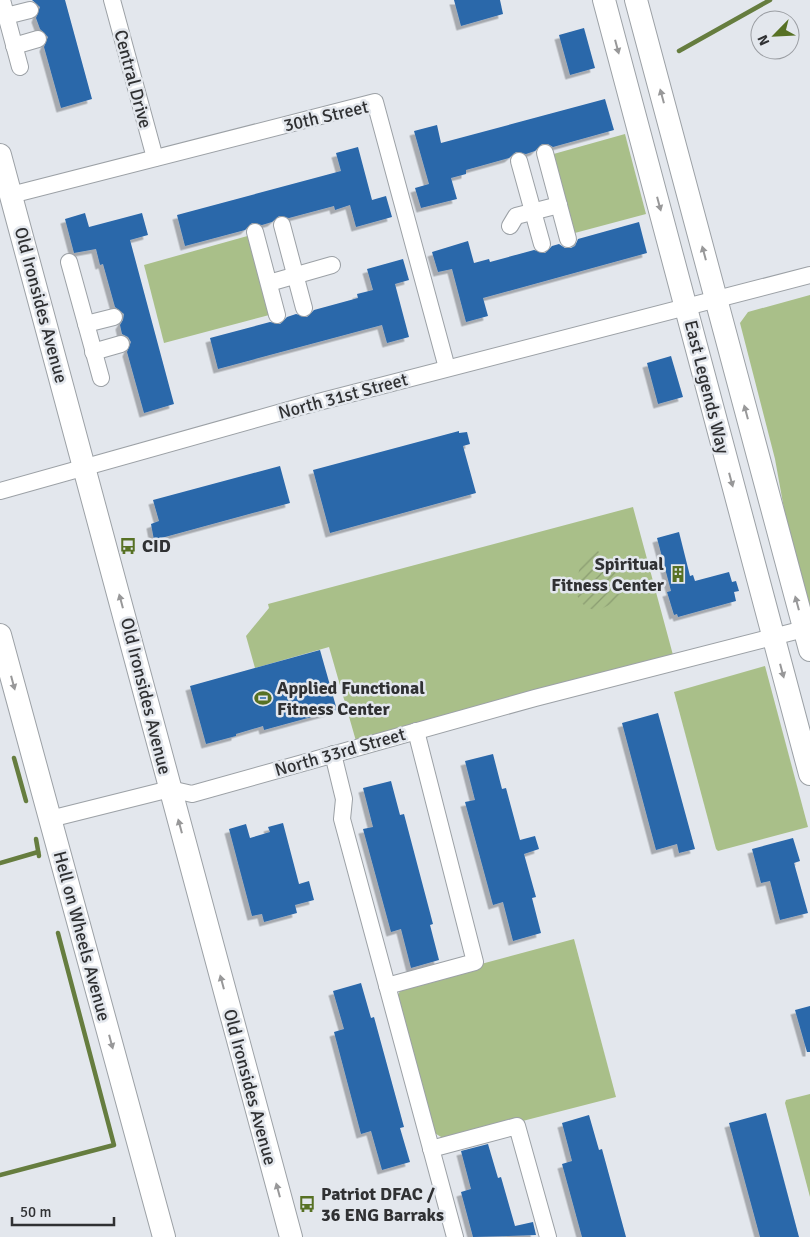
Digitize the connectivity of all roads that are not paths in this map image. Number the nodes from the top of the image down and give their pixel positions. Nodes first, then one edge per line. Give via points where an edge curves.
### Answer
1 (2, 0) edge
2 (112, 0) edge
3 (604, 0) edge
4 (636, 0) edge
5 (30, 10) dead end
6 (6, 16) junction
7 (38, 39) dead end
8 (14, 46) junction
9 (20, 67) dead end
10 (545, 153) dead end
11 (0, 155) edge
12 (155, 158) junction
13 (519, 161) dead end
14 (11, 196) junction
15 (559, 205) junction
16 (532, 212) junction
17 (282, 224) dead end
18 (510, 226) dead end
19 (255, 232) dead end
20 (568, 239) dead end
21 (542, 244) dead end
22 (69, 262) dead end
23 (332, 265) dead end
24 (296, 275) junction
25 (810, 275) edge
26 (269, 283) junction
27 (716, 300) junction
28 (304, 308) dead end
29 (687, 308) junction
30 (278, 315) dead end
31 (114, 317) dead end
32 (86, 324) junction
33 (120, 344) dead end
34 (94, 352) junction
35 (447, 368) junction
36 (101, 378) dead end
37 (85, 468) junction
38 (0, 491) edge
39 (804, 629) junction
40 (0, 636) edge
41 (773, 637) junction
42 (810, 650) edge
43 (416, 731) junction
44 (333, 754) junction
45 (810, 774) edge
46 (170, 789) junction
47 (50, 819) junction
48 (387, 986) junction
49 (431, 1149) junction
50 (164, 1237) edge
51 (291, 1237) edge
52 (455, 1237) edge
53 (548, 1237) edge

1 - 6 street
2 - 12 street, Central Drive
3 -> 29 street, East Legends Way
27 -> 4 street, East Legends Way
5 - 6 street
6 - 8 street
7 - 8 street
8 - 9 street
10 - 15 street
11 - 14 street, Old Ironsides Avenue
12 - 14 street, 30th Street
12 - 35 street, 30th Street via 376,102
13 - 16 street
14 - 37 street, Old Ironsides Avenue
15 - 16 street
15 - 20 street
16 - 18 street via 516,216
16 - 21 street
17 - 24 street
19 - 26 street
22 - 32 street
23 - 24 street
24 - 26 street
24 - 28 street
25 - 27 street, North 31st Street
26 - 30 street
27 - 29 street, North 31st Street
39 -> 27 street, East Legends Way
29 - 35 street, North 31st Street
29 -> 41 street, East Legends Way
31 - 32 street
32 - 34 street
33 - 34 street
34 - 36 street
35 - 37 street, North 31st Street
37 - 38 street, North 31st Street
46 -> 37 street, Old Ironsides Avenue
39 - 41 street, North 33rd Street
39 - 42 street, East Legends Way
40 -> 47 street, Hell on Wheels Avenue
41 - 43 street, North 33rd Street
41 -> 45 street, East Legends Way
43 - 44 street, North 33rd Street
43 - 48 street via 475,962
44 - 46 street, North 33rd Street via 192,794
44 - 48 street via 344,799 342,819
46 - 47 street, North 33rd Street
51 -> 46 street, Old Ironsides Avenue
47 -> 50 street, Hell on Wheels Avenue
48 - 49 street
49 - 52 street
49 - 53 street via 517,1126

